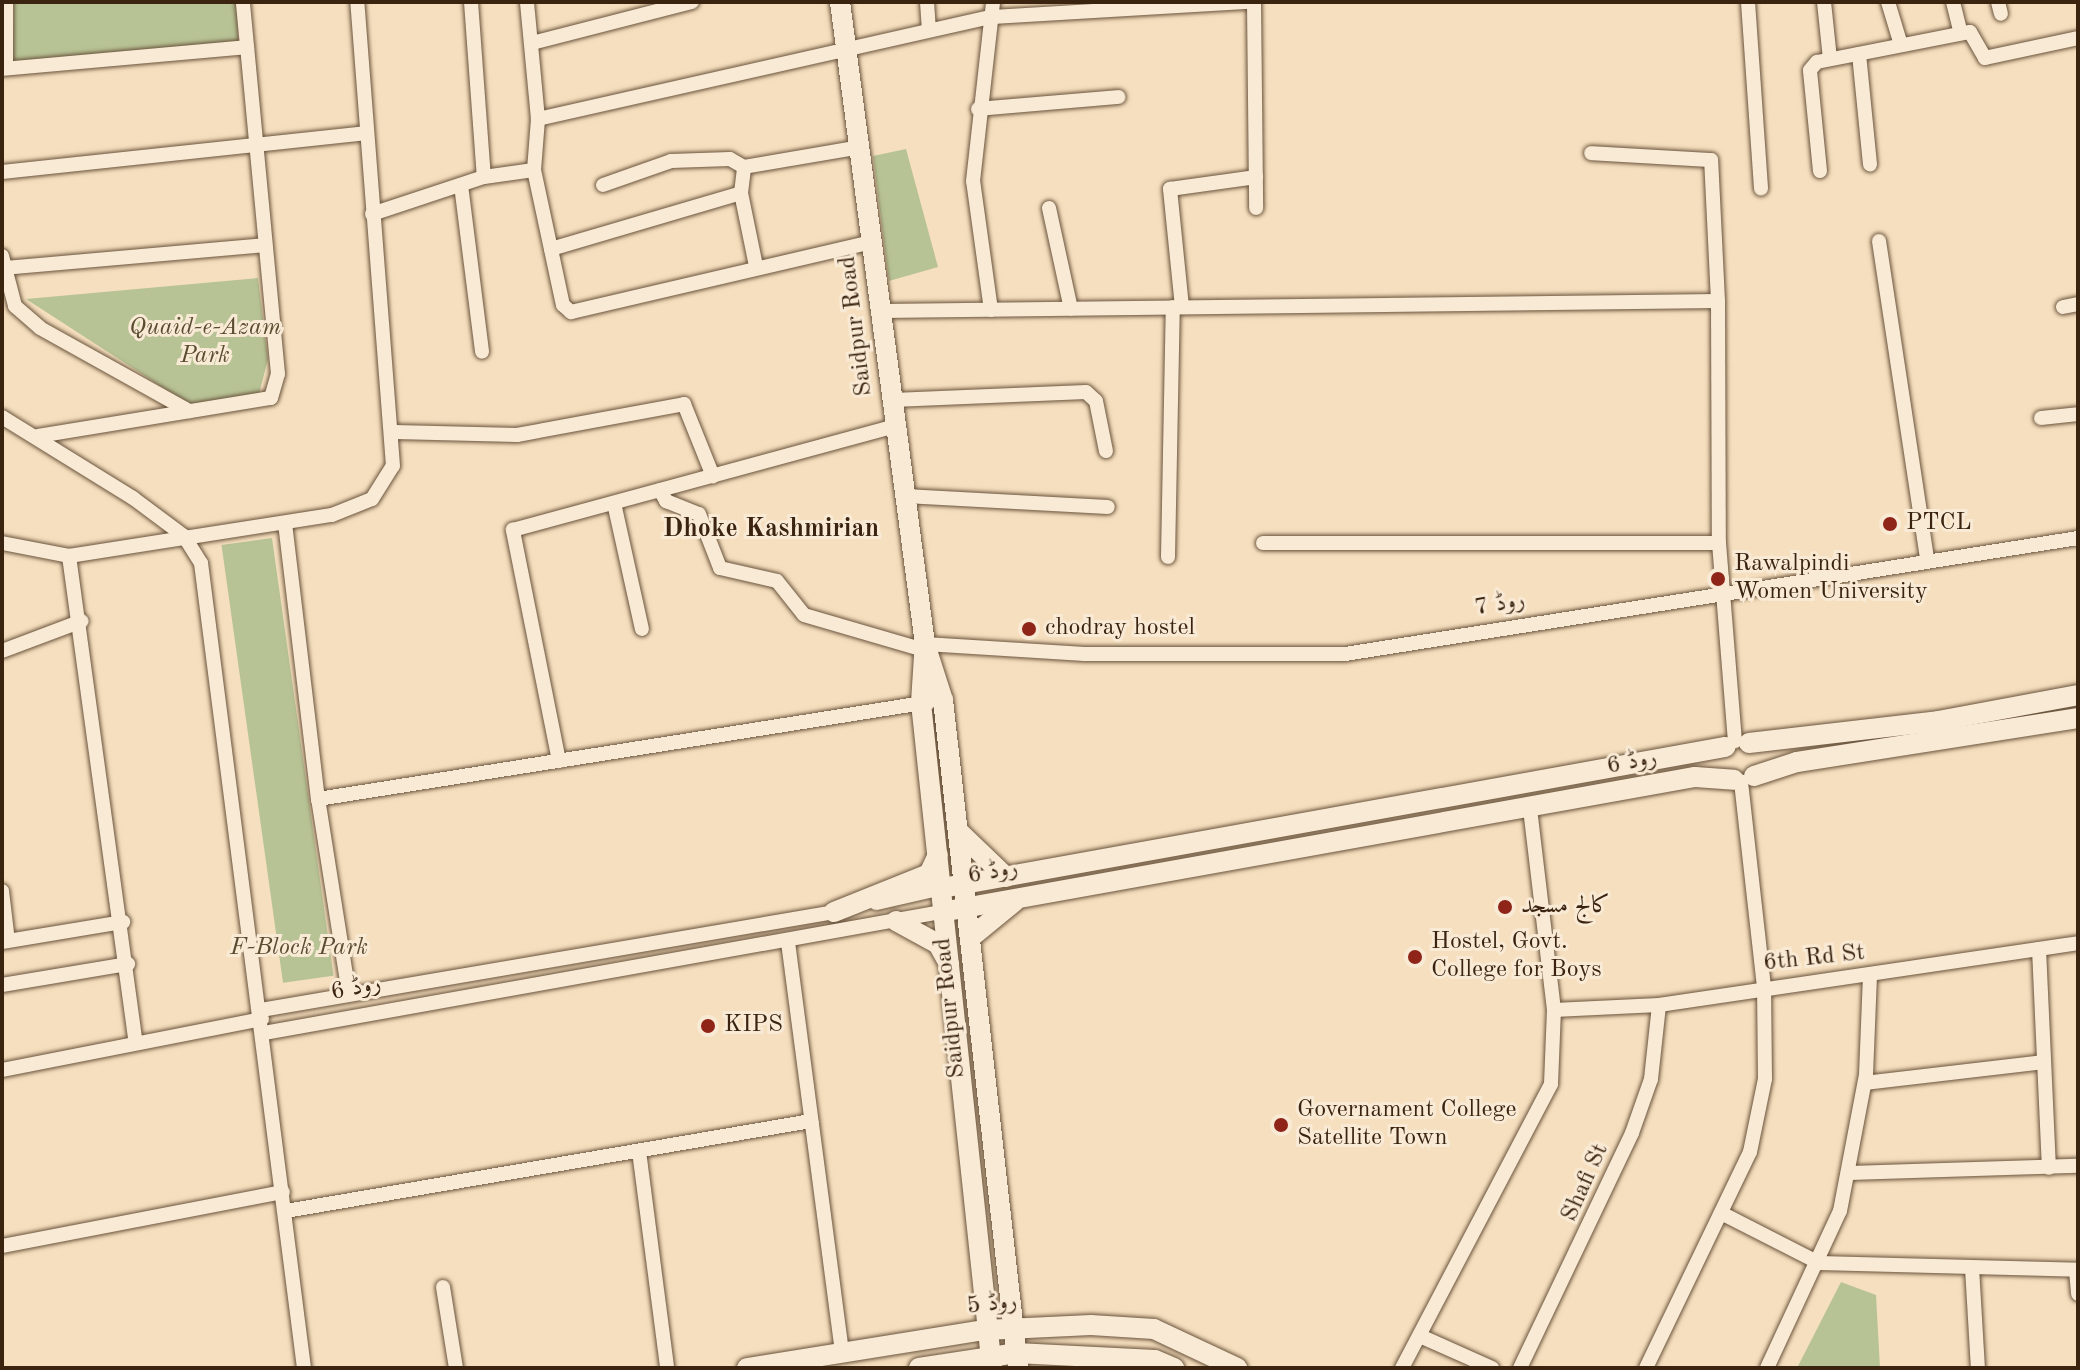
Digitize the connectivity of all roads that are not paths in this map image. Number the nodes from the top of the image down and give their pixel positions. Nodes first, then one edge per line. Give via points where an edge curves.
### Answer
1 (6, 2) edge
2 (243, 2) edge
3 (357, 2) edge
4 (471, 2) edge
5 (527, 2) edge
6 (692, 2) edge
7 (840, 2) edge
8 (927, 2) edge
9 (1247, 2) edge
10 (1254, 2) edge
11 (1748, 2) edge
12 (1824, 2) edge
13 (1888, 2) edge
14 (1953, 2) edge
15 (1188, 5) edge
16 (992, 10) edge
17 (929, 29) junction
18 (1961, 33) junction
19 (2078, 38) edge
20 (532, 43) junction
21 (1901, 45) junction
22 (247, 47) junction
23 (849, 49) junction
24 (1859, 54) junction
25 (1830, 59) junction
26 (4, 69) edge
27 (1118, 97) dead end
28 (978, 109) junction
29 (538, 119) junction
30 (365, 133) junction
31 (861, 147) junction
32 (257, 149) junction
33 (1591, 153) dead end
34 (1870, 164) dead end
35 (744, 167) junction
36 (534, 170) junction
37 (1820, 171) dead end
38 (2, 172) edge
39 (484, 177) junction
40 (1256, 177) junction
41 (461, 185) junction
42 (603, 185) dead end
43 (1761, 189) dead end
44 (741, 193) junction
45 (1049, 208) dead end
46 (1256, 208) dead end
47 (372, 214) junction
48 (1879, 241) dead end
49 (873, 242) junction
50 (265, 245) junction
51 (551, 249) junction
52 (3, 262) edge
53 (756, 266) junction
54 (1718, 301) junction
55 (1178, 307) junction
56 (1071, 309) junction
57 (991, 310) junction
58 (882, 311) junction
59 (482, 352) dead end
60 (893, 400) junction
61 (189, 411) junction
62 (2078, 414) edge
63 (2, 417) edge
64 (2041, 418) dead end
65 (896, 426) junction
66 (395, 432) junction
67 (38, 436) junction
68 (1106, 451) dead end
69 (713, 476) junction
70 (660, 490) junction
71 (905, 496) junction
72 (614, 503) junction
73 (1108, 507) dead end
74 (285, 523) junction
75 (184, 536) junction
76 (2078, 538) edge
77 (2, 543) edge
78 (1263, 543) dead end
79 (1719, 543) junction
80 (69, 556) junction
81 (1168, 557) dead end
82 (1927, 560) junction
83 (1718, 592) junction
84 (82, 621) junction
85 (642, 629) dead end
86 (924, 647) junction
87 (2, 651) edge
88 (2078, 695) edge
89 (943, 700) junction
90 (921, 703) junction
91 (2078, 718) edge
92 (1737, 744) junction
93 (559, 761) junction
94 (1743, 779) junction
95 (318, 799) junction
96 (1530, 808) junction
97 (959, 832) junction
98 (938, 855) junction
99 (1006, 877) junction
100 (942, 888) junction
101 (2, 891) edge
102 (1029, 893) junction
103 (959, 900) junction
104 (834, 912) junction
105 (896, 921) junction
106 (123, 922) junction
107 (970, 938) junction
108 (5, 942) edge
109 (788, 942) junction
110 (2078, 943) edge
111 (605, 947) junction
112 (2039, 949) junction
113 (128, 964) junction
114 (606, 969) junction
115 (953, 970) junction
116 (1870, 975) junction
117 (2, 985) edge
118 (392, 986) junction
119 (1764, 987) junction
120 (349, 994) junction
121 (1659, 1005) junction
122 (394, 1009) junction
123 (1554, 1010) junction
124 (262, 1021) junction
125 (136, 1042) junction
126 (2044, 1062) junction
127 (2, 1070) edge
128 (1865, 1083) junction
129 (811, 1121) junction
130 (639, 1151) junction
131 (2078, 1166) edge
132 (2049, 1168) junction
133 (1849, 1173) junction
134 (283, 1192) junction
135 (286, 1211) junction
136 (1721, 1213) junction
137 (2, 1246) edge
138 (1819, 1263) junction
139 (1972, 1268) junction
140 (2077, 1270) edge
141 (443, 1287) dead end
142 (2078, 1294) edge
143 (1014, 1327) junction
144 (985, 1330) junction
145 (1420, 1336) junction
146 (842, 1354) junction
147 (1017, 1361) edge
148 (991, 1363) edge
149 (1161, 1365) edge
150 (304, 1368) edge
151 (456, 1368) edge
152 (667, 1368) edge
153 (747, 1368) edge
154 (919, 1368) edge
155 (1237, 1368) edge
156 (1402, 1368) edge
157 (1492, 1368) edge
158 (1520, 1368) edge
159 (1646, 1368) edge
160 (1767, 1368) edge
161 (1978, 1368) edge

1 - 26 street
2 - 22 street
3 - 30 street
4 - 39 street
5 - 20 street
6 - 20 street
7 - 23 main road, Saidpur Road
8 - 17 street
9 - 15 street
10 - 40 street
11 - 43 street
12 - 25 street
13 - 21 street
14 - 18 street
15 - 16 street
16 - 17 street
16 - 28 street
17 - 23 street
18 - 19 street via 1973,32 1985,58
18 - 21 street
20 - 29 street
21 - 24 street
22 - 26 street
22 - 32 street
23 - 29 street
23 - 31 main road, Saidpur Road
24 - 25 street
24 - 34 street
25 - 37 street via 1810,70
27 - 28 street
28 - 57 street via 973,181
29 - 36 street
30 - 32 street
30 - 47 street
31 - 35 street
31 - 49 main road, Saidpur Road
32 - 38 street
32 - 50 street
33 - 54 street via 1711,160
35 - 42 street via 730,159 671,161
35 - 44 street
36 - 39 street
36 - 51 street
39 - 41 street
40 - 46 street
40 - 55 street via 1170,189
41 - 47 street
41 - 59 street
44 - 51 street
44 - 53 street
45 - 56 street
47 - 66 street
48 - 82 street
49 - 53 street
49 - 58 main road, Saidpur Road
50 - 52 street
50 - 61 street via 278,374 271,398
51 - 53 street via 571,312
52 - 61 street via 15,306 40,328
54 - 55 street
54 - 79 street
55 - 56 street
55 - 81 street
56 - 57 street
57 - 58 street
58 - 60 main road, Saidpur Road
60 - 65 main road, Saidpur Road
60 - 68 street via 1086,392 1096,401
61 - 67 street
62 - 64 street
63 - 67 street
65 - 69 street
65 - 71 main road, Saidpur Road
66 - 69 street via 517,435 684,404
66 - 74 street via 393,466 372,499
67 - 75 street
69 - 70 street
70 - 72 street
70 - 86 street, روڈ 7 via 666,501 699,514 720,568 777,581 804,615
71 - 73 street
71 - 86 main road, Saidpur Road
72 - 85 street
72 - 93 street via 518,526 511,535 536,626
74 - 75 street
74 - 95 street
75 - 80 street
75 - 124 street via 201,563
76 - 82 street, روڈ 7
77 - 80 street
78 - 79 street
79 - 83 street
80 - 84 street
82 - 83 street, روڈ 7
83 - 86 street, روڈ 7 via 1345,654 1085,654
83 - 92 street
84 - 87 street
84 - 106 street
86 - 89 main road, Saidpur Road
86 - 90 main road, Saidpur Road
88 - 92 main road, روڈ 6 via 1938,721
89 - 90 street
89 - 97 main road, Saidpur Road
90 - 93 street
90 - 98 main road, Saidpur Road
91 - 94 main road, روڈ 6 via 1797,762
92 - 94 main road via 1720,763
92 - 94 main road via 1761,758
92 - 99 main road, روڈ 6
93 - 95 street
94 - 96 main road, روڈ 6 via 1695,777
94 - 119 street
95 - 120 street
96 - 102 main road, روڈ 6
96 - 123 street
97 - 99 main road
97 - 103 main road, Saidpur Road
98 - 100 main road, Saidpur Road
98 - 104 main road via 929,874
99 - 103 main road, روڈ 6
100 - 103 main road, روڈ 6
100 - 104 street, روڈ 6
101 - 108 street
102 - 103 main road, روڈ 6
102 - 107 main road via 990,914
103 - 105 street, روڈ 6
103 - 107 main road, Saidpur Road
103 - 115 main road, Saidpur Road
104 - 111 street, روڈ 6
105 - 109 street, روڈ 6
105 - 115 main road via 938,944
106 - 108 street
106 - 113 street
107 - 143 main road, Saidpur Road
109 - 114 street, روڈ 6
109 - 129 street
110 - 112 street, 6th Rd St
111 - 114 street
111 - 118 street, روڈ 6
112 - 116 street, 6th Rd St
112 - 126 street
113 - 117 street
113 - 125 street
114 - 122 street, روڈ 6
115 - 144 main road, Saidpur Road
116 - 119 street, 6th Rd St
116 - 128 street
118 - 120 street, روڈ 6
118 - 122 street
119 - 121 street, 6th Rd St
119 - 136 street via 1765,1079 1750,1152
120 - 124 street, روڈ 6
121 - 123 street, 6th Rd St
121 - 158 street, Shafi St via 1651,1079 1632,1133
122 - 124 street, روڈ 6
123 - 145 street via 1551,1084
124 - 125 street, روڈ 6
124 - 134 street
125 - 127 street, روڈ 6
126 - 128 street
126 - 132 street
128 - 133 street
129 - 130 street
129 - 146 street
130 - 135 street
130 - 152 street
131 - 132 street
132 - 133 street
133 - 138 street
134 - 135 street
134 - 137 street
135 - 150 street
136 - 138 street
136 - 159 street
138 - 139 street
138 - 160 street
139 - 140 street
139 - 161 street
140 - 142 street
141 - 151 street
143 - 144 main road, روڈ 5
143 - 147 main road, Saidpur Road
143 - 155 main road, روڈ 5 via 1154,1329
144 - 146 main road, روڈ 5
144 - 148 main road, Saidpur Road
145 - 156 street
145 - 157 street
146 - 153 main road, روڈ 5
147 - 148 main road
147 - 149 main road
148 - 154 main road

